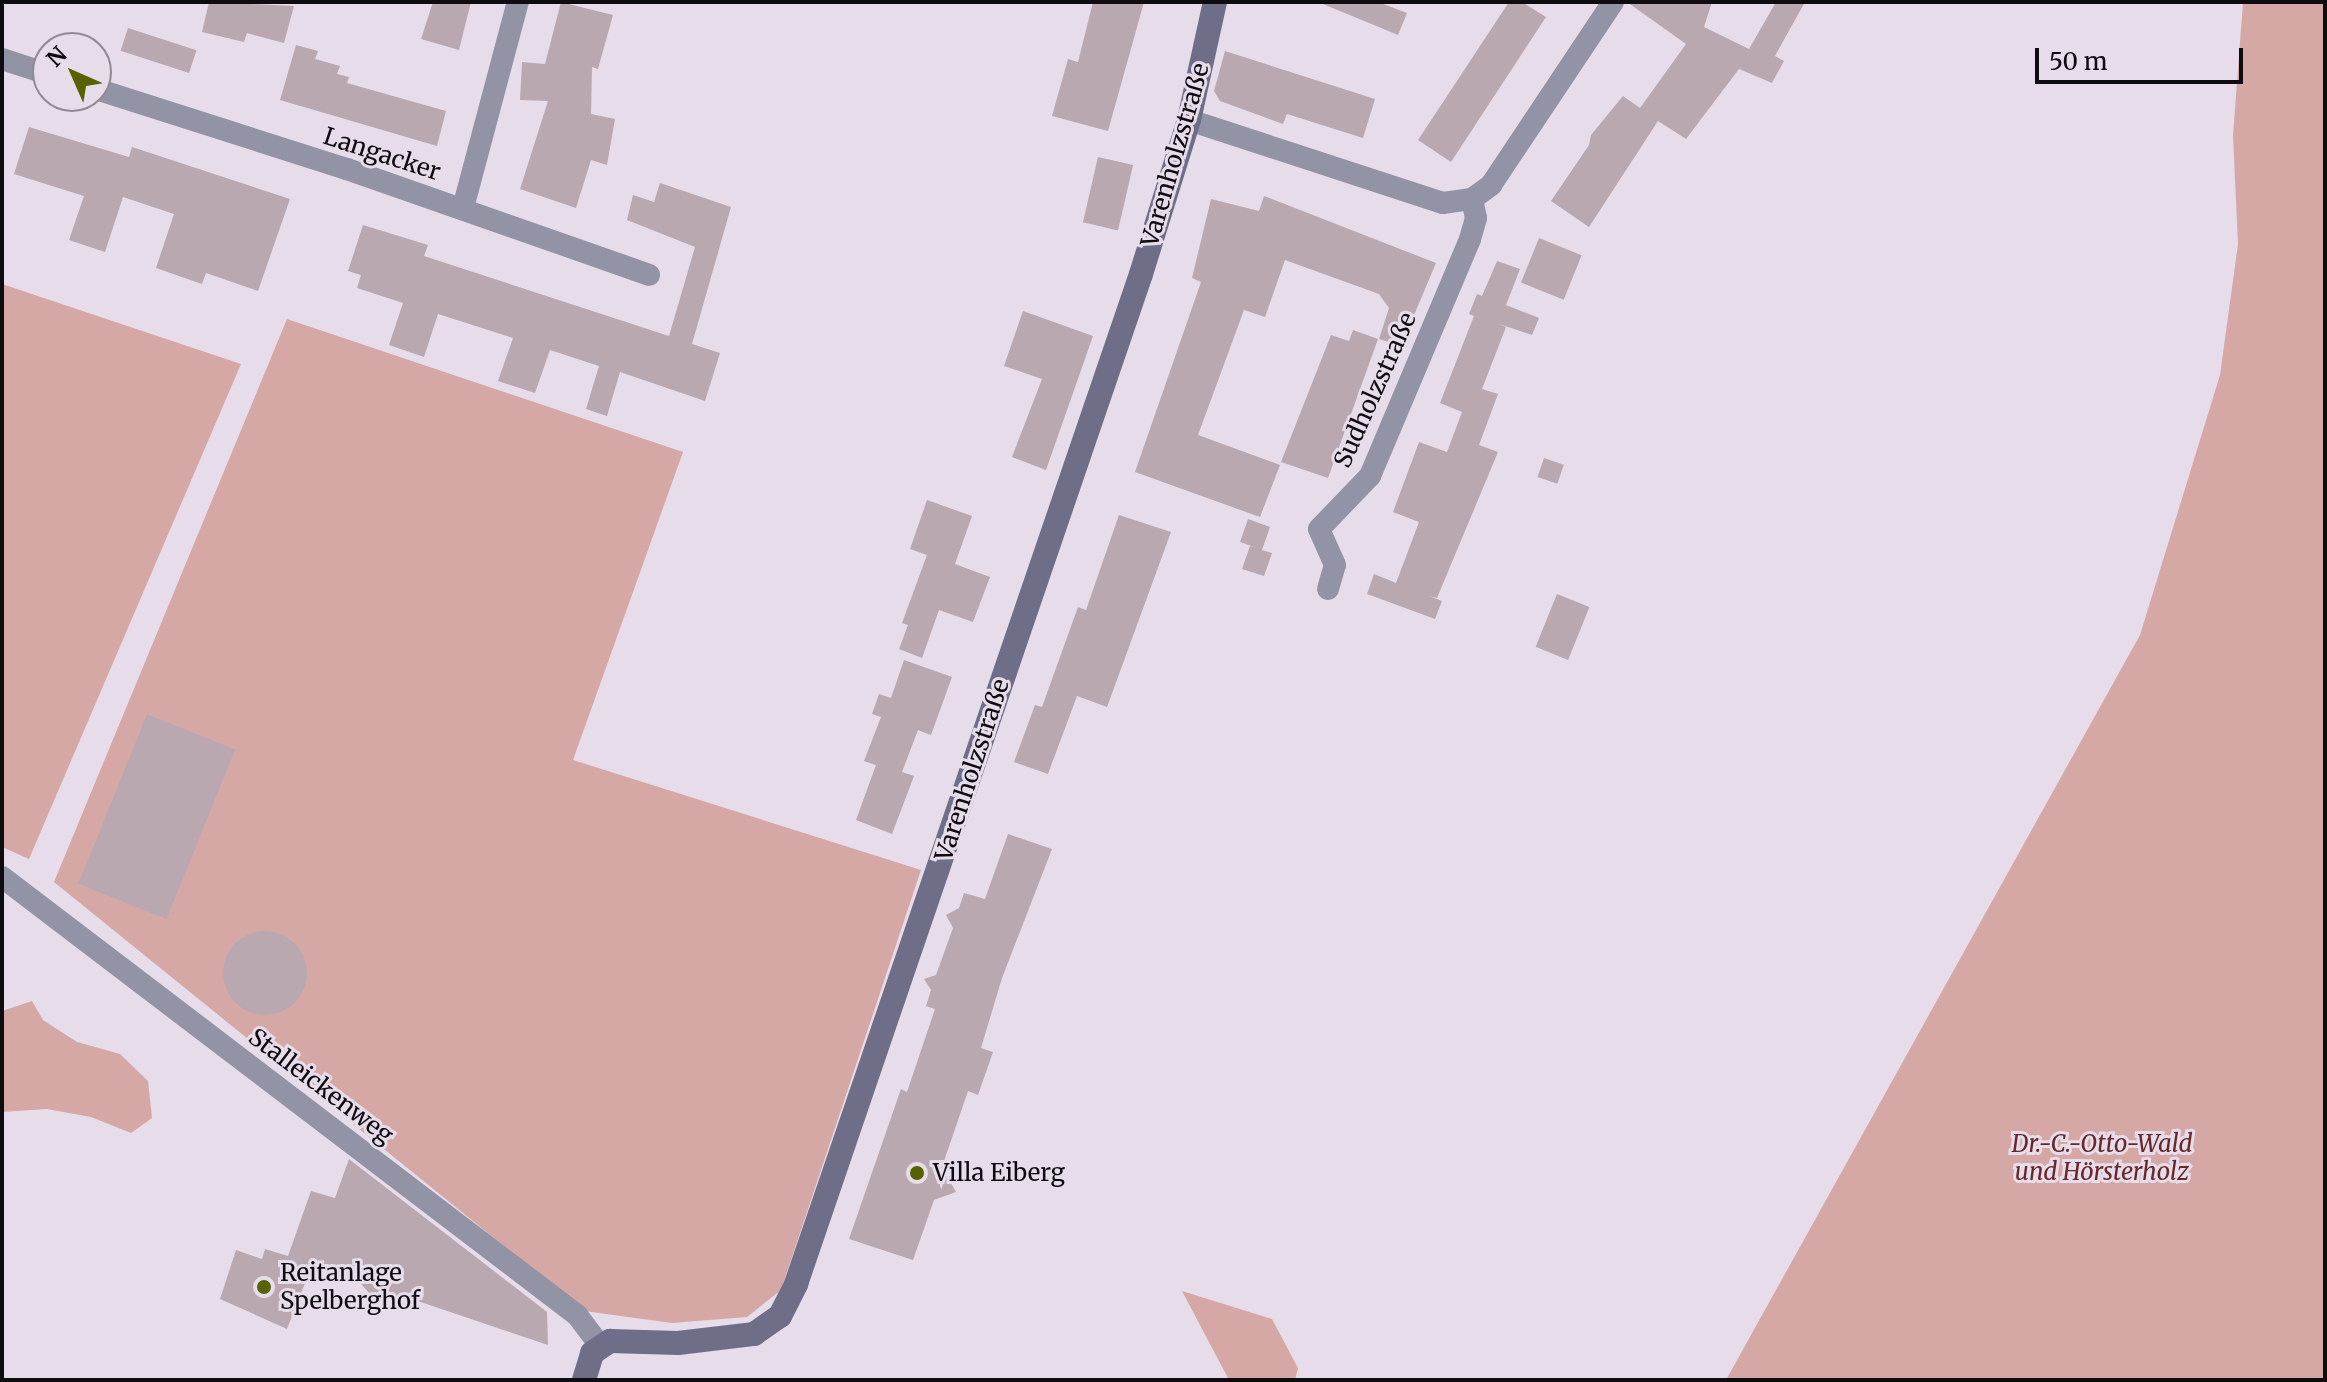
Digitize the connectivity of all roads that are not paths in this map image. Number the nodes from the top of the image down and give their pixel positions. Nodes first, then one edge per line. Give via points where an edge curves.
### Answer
1 (518, 2) edge
2 (1215, 2) edge
3 (1613, 2) edge
4 (2, 59) edge
5 (32, 69) edge
6 (112, 94) edge
7 (1189, 120) junction
8 (1472, 199) junction
9 (463, 208) junction
10 (649, 275) dead end
11 (1328, 589) dead end
12 (2, 877) edge
13 (600, 1345) junction
14 (584, 1380) edge

1 - 9 street
2 - 7 street, Varenholzstraße
3 - 8 street via 1491,185
4 - 5 street
6 - 9 street, Langacker
7 - 8 street via 1443,203
7 - 13 street, Varenholzstraße via 796,1284 780,1316 754,1334
8 - 11 street, Sudholzstraße via 1476,218 1470,239 1370,476 1319,529 1335,565
9 - 10 street, Langacker
12 - 13 street, Stalleickenweg via 565,1305
13 - 14 street

